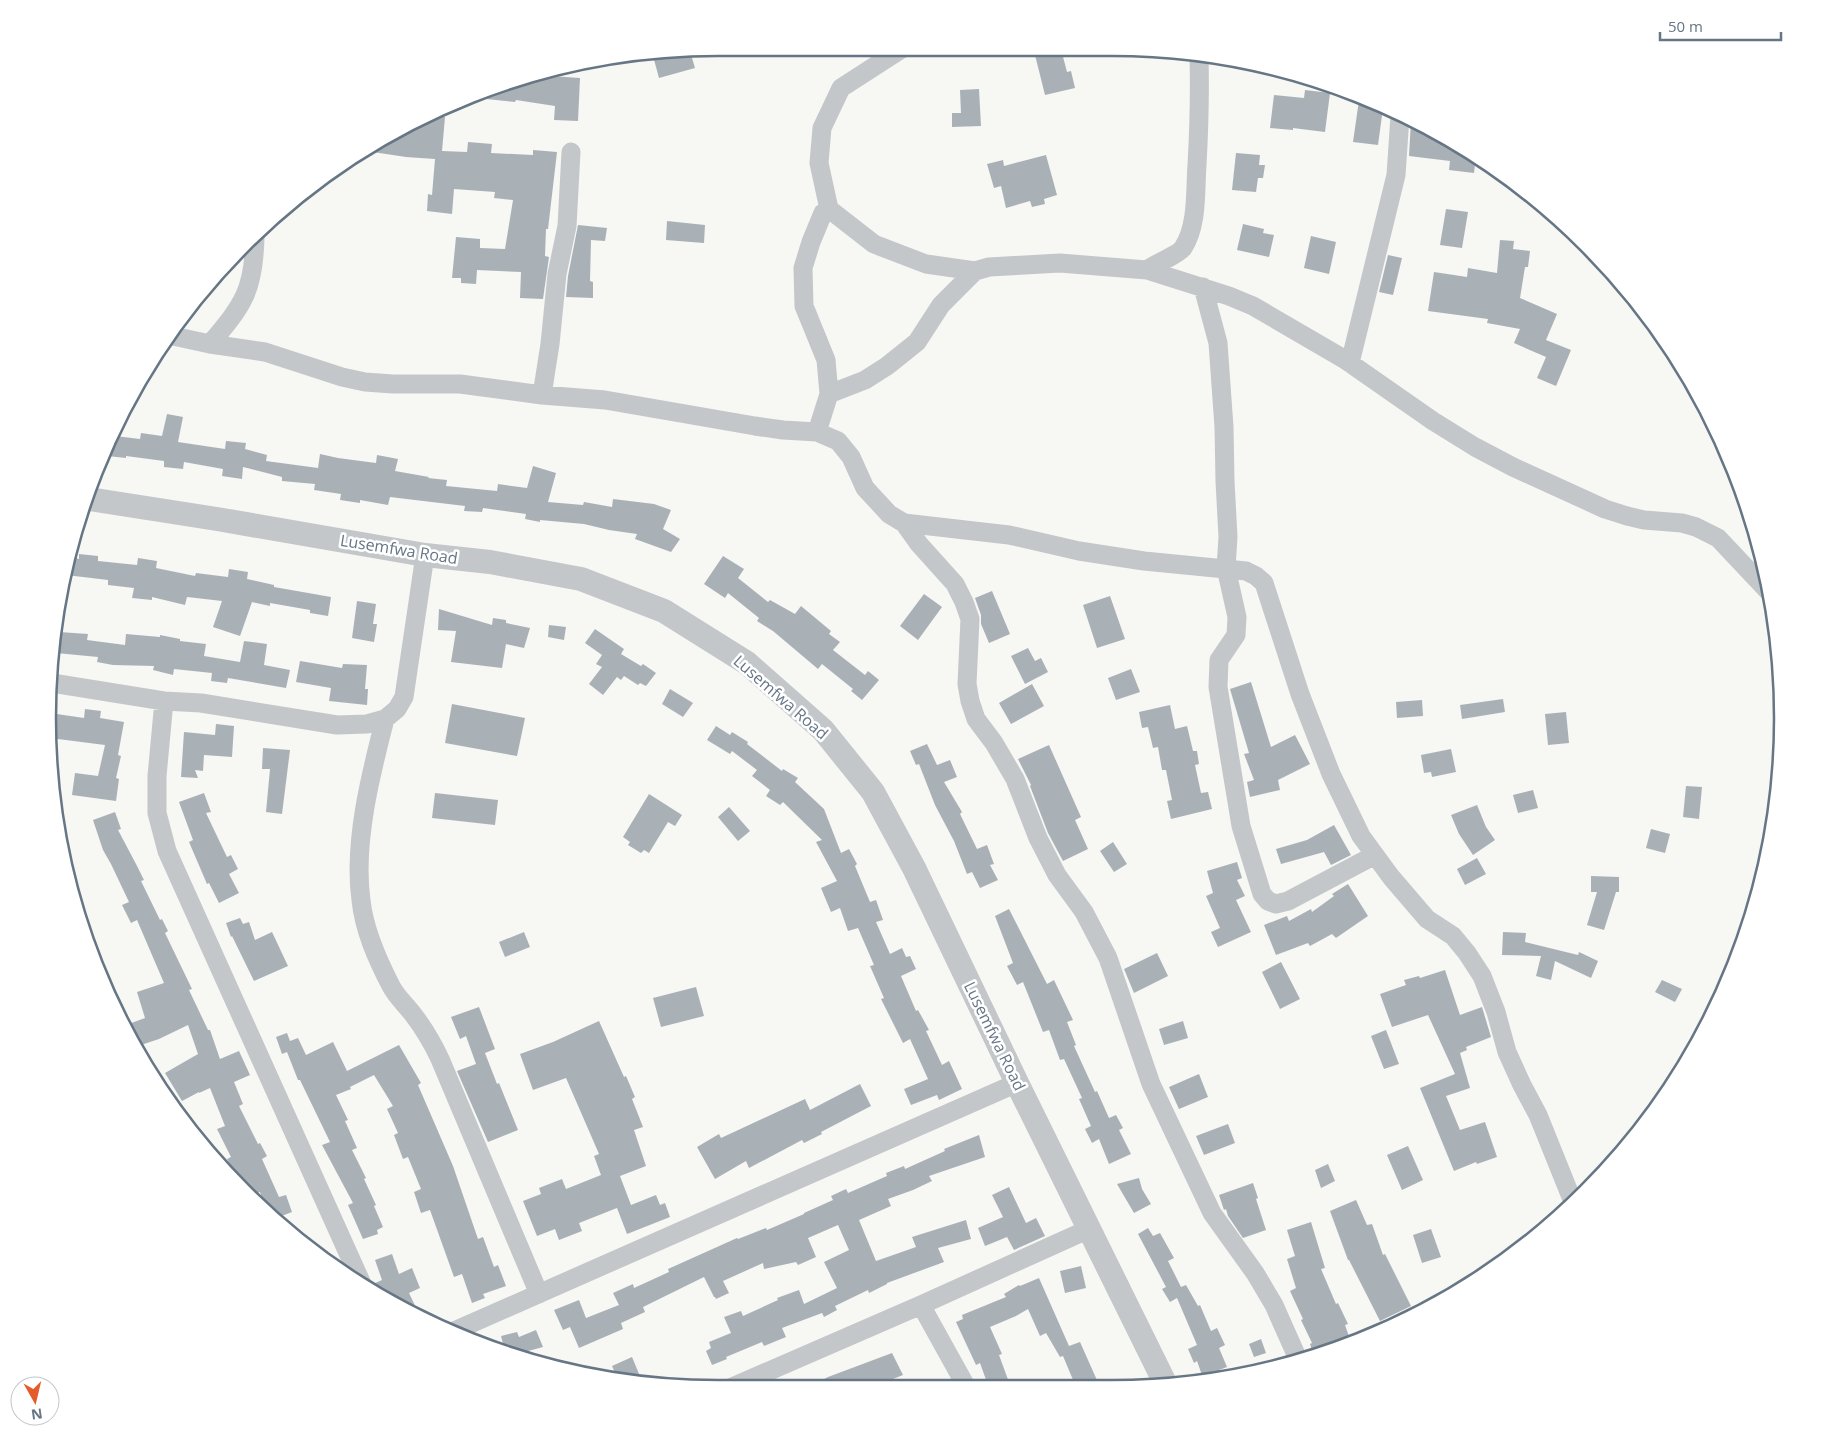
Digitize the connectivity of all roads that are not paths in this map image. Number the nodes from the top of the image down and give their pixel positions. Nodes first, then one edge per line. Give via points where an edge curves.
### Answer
1 (891, 56) edge
2 (1199, 62) edge
3 (1400, 122) edge
4 (571, 152) dead end
5 (829, 209) junction
6 (255, 246) edge
7 (1148, 270) junction
8 (974, 271) junction
9 (1203, 287) junction
10 (177, 337) edge
11 (210, 344) junction
12 (1350, 363) junction
13 (829, 394) junction
14 (542, 395) junction
15 (817, 432) junction
16 (93, 500) edge
17 (904, 523) junction
18 (426, 555) junction
19 (1226, 568) junction
20 (1759, 582) edge
21 (58, 684) edge
22 (164, 701) junction
23 (385, 719) junction
24 (1375, 855) junction
25 (1017, 1082) junction
26 (1570, 1196) edge
27 (1089, 1228) junction
28 (357, 1272) edge
29 (539, 1294) junction
30 (921, 1305) junction
31 (462, 1328) edge
32 (1296, 1353) edge
33 (1162, 1377) edge
34 (748, 1380) edge
35 (963, 1380) edge

1 - 5 street via 841,88 822,128 819,162
2 - 7 street via 1195,206 1190,235 1182,250
3 - 12 street via 1396,175
4 - 14 street via 566,226
5 - 8 street via 874,244 926,264
5 - 13 street via 820,220 804,268 804,306 826,360
6 - 11 street via 254,267 246,294 234,315
7 - 8 street via 1060,263 989,267
7 - 9 street
8 - 13 street via 941,305 917,342 865,380
9 - 12 street via 1253,306
9 - 19 street via 1218,343 1228,537
10 - 11 street
11 - 14 street via 265,352 365,382 460,384
12 - 20 street via 1441,426 1513,468 1605,509 1644,520 1696,527 1718,538
13 - 15 street
14 - 15 street via 605,400 755,426
15 - 17 street via 838,441 851,457 865,488 889,514
16 - 18 street, Lusemfwa Road
17 - 19 street via 1009,535 1144,561
17 - 32 street via 954,584 964,602 970,619 967,684 976,719 1014,779 1038,838 1108,958 1151,1084 1212,1213 1274,1305
18 - 23 street via 404,696 397,710
18 - 25 street, Lusemfwa Road via 490,562 581,579 664,611 747,664 823,730 873,792 914,868
19 - 24 street via 1246,571 1264,583 1300,694 1331,774 1361,836
19 - 24 street via 1237,617 1236,635 1219,660 1218,687 1241,826 1262,894 1276,904 1288,901
21 - 22 street
22 - 23 street via 201,703 337,725 367,724
22 - 28 street via 157,813 167,851
23 - 29 street via 372,769 362,833 360,900 367,932 392,988 428,1034 440,1059
24 - 26 street via 1427,918 1453,936 1482,976 1507,1052 1538,1115
25 - 27 street, Lusemfwa Road
25 - 29 street
27 - 30 street
27 - 33 street, Lusemfwa Road
29 - 31 street
30 - 34 street
30 - 35 street

